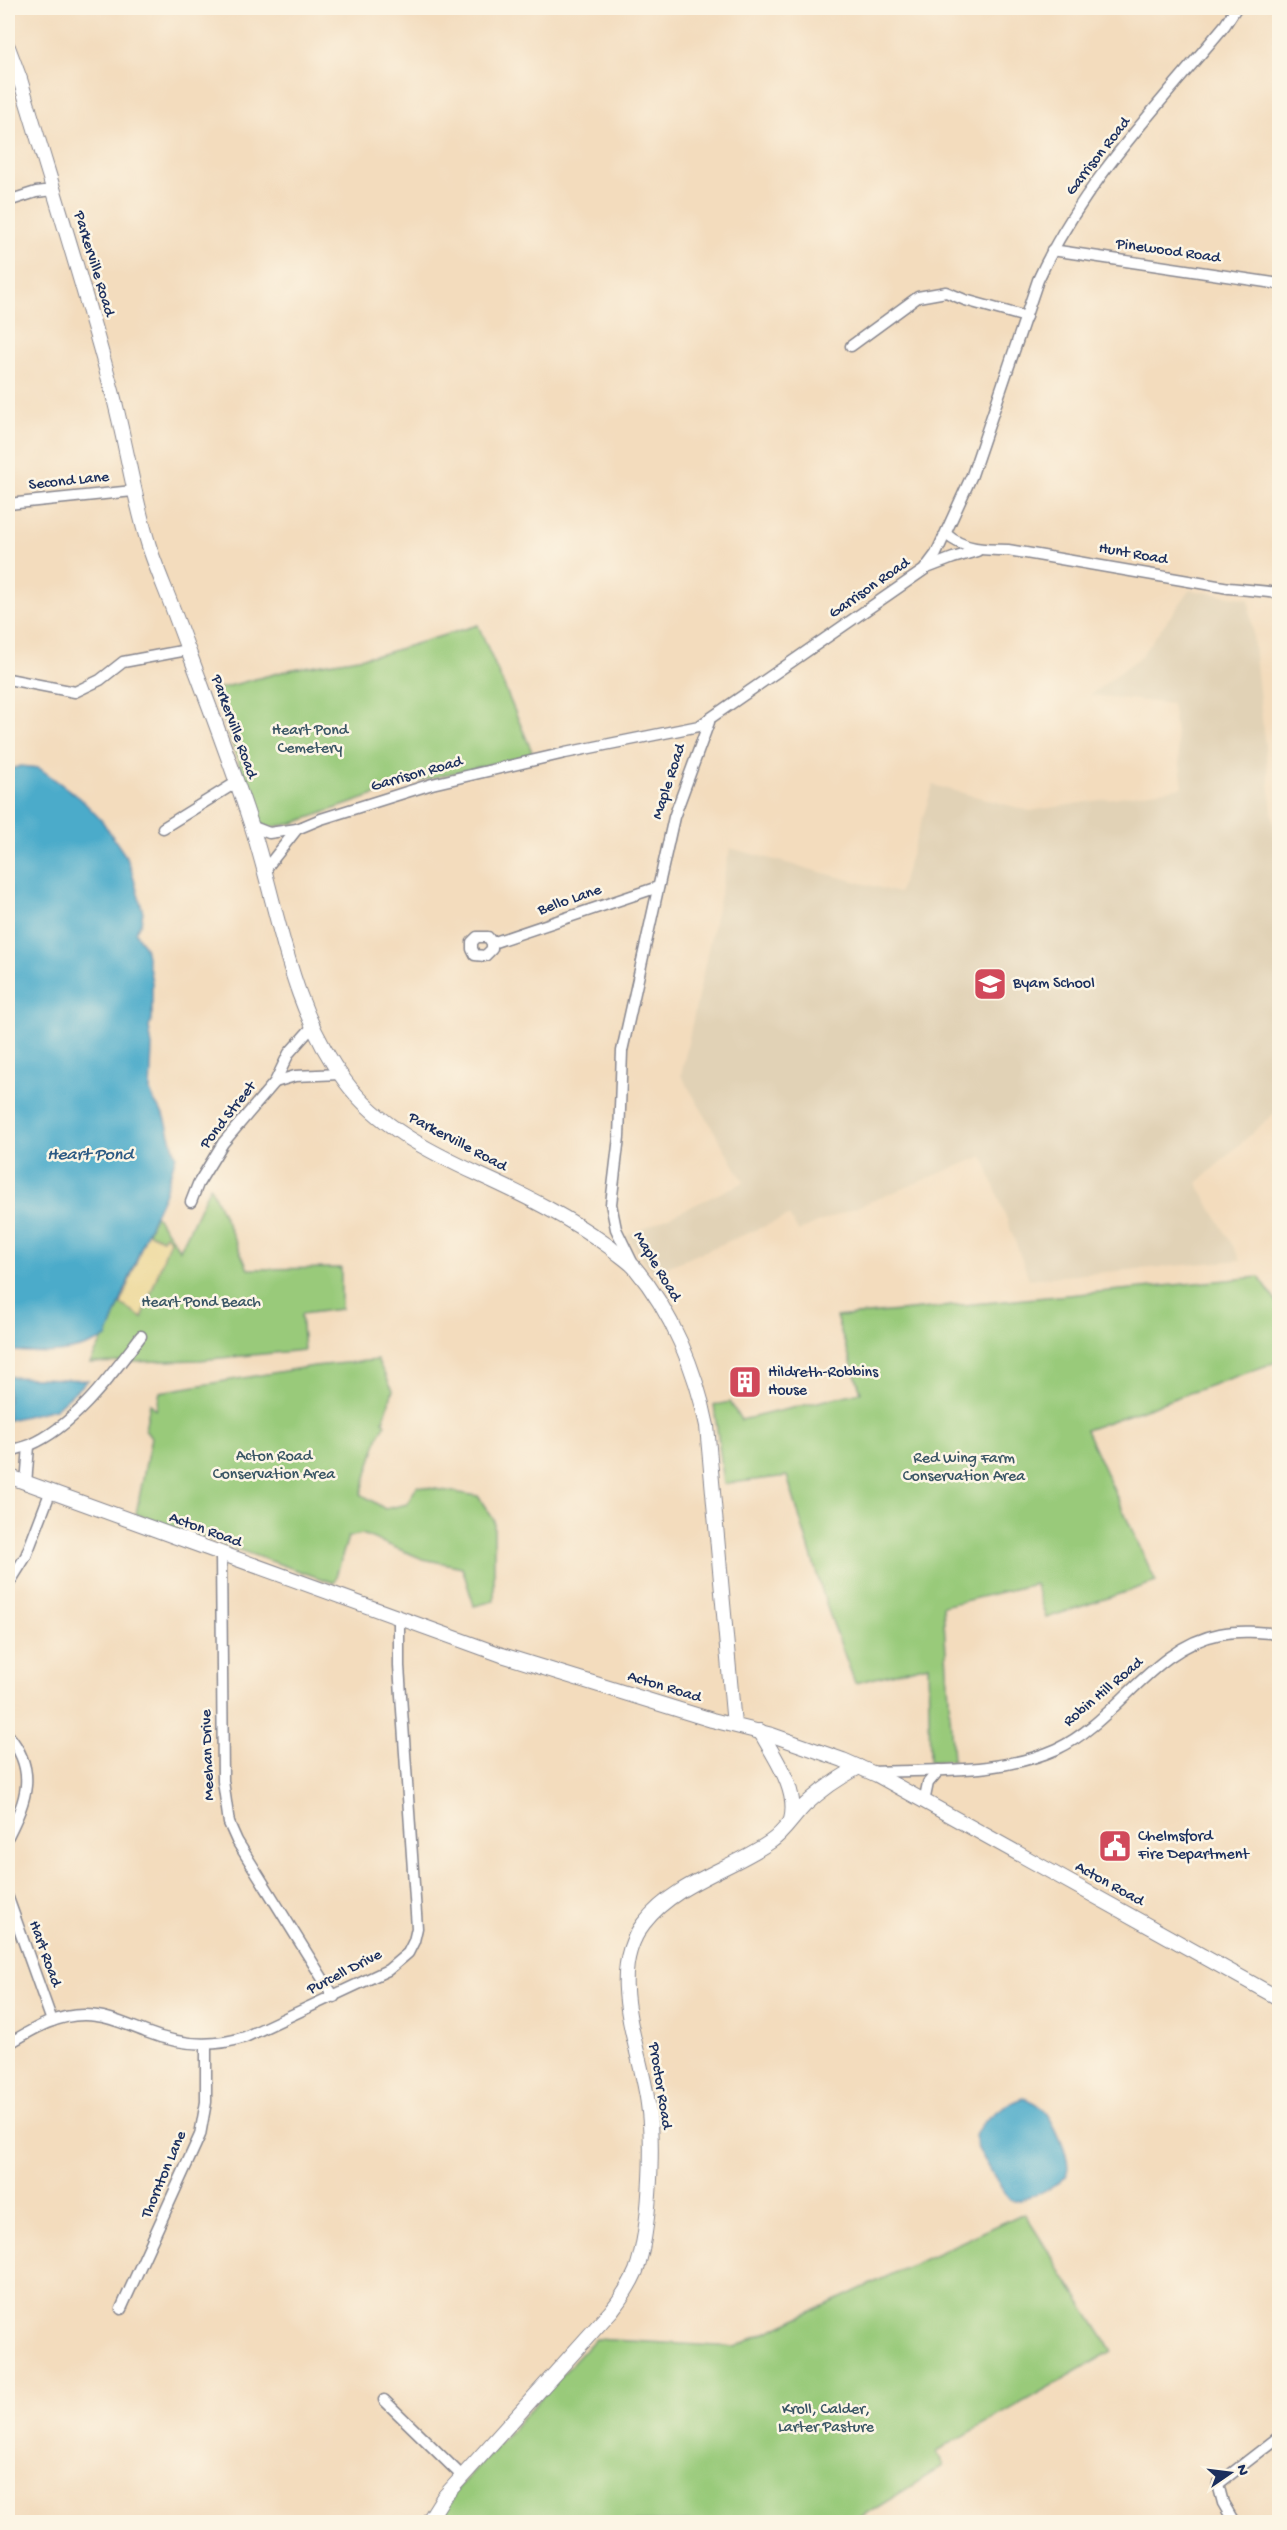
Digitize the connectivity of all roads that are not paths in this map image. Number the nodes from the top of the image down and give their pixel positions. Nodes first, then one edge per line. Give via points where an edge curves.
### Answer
1 (1236, 8) edge
2 (8, 47) edge
3 (14, 81) edge
4 (53, 190) junction
5 (8, 201) edge
6 (1052, 250) junction
7 (1280, 284) edge
8 (1026, 317) junction
9 (851, 346) dead end
10 (133, 491) junction
11 (8, 504) edge
12 (946, 534) junction
13 (982, 550) junction
14 (924, 570) junction
15 (1280, 593) edge
16 (187, 650) junction
17 (8, 679) edge
18 (709, 722) junction
19 (237, 782) junction
20 (251, 826) junction
21 (163, 828) dead end
22 (297, 829) junction
23 (264, 871) junction
24 (658, 887) junction
25 (492, 943) dead end
26 (313, 1026) junction
27 (340, 1074) junction
28 (275, 1082) junction
29 (191, 1202) dead end
30 (633, 1266) junction
31 (141, 1336) dead end
32 (29, 1446) junction
33 (8, 1452) edge
34 (8, 1476) edge
35 (27, 1484) junction
36 (50, 1493) junction
37 (221, 1554) junction
38 (8, 1585) edge
39 (399, 1617) junction
40 (1280, 1634) edge
41 (734, 1725) junction
42 (760, 1731) junction
43 (8, 1736) edge
44 (865, 1769) junction
45 (939, 1770) junction
46 (924, 1802) junction
47 (791, 1820) junction
48 (8, 1836) edge
49 (8, 1898) edge
50 (334, 1997) junction
51 (1280, 1999) edge
52 (52, 2020) junction
53 (8, 2044) edge
54 (206, 2045) junction
55 (121, 2309) dead end
56 (384, 2400) dead end
57 (1280, 2436) edge
58 (462, 2476) junction
59 (428, 2523) edge
60 (1234, 2523) edge

1 - 6 street, Garrison Road via 1101,178
2 - 3 main road, Parkerville Road
3 - 4 main road, Parkerville Road
4 - 5 street
4 - 10 main road, Parkerville Road via 113,394
6 - 7 street, Pinewood Road
6 - 8 street, Garrison Road
8 - 9 street via 946,292 918,297
8 - 12 street, Garrison Road via 981,450
10 - 11 street, Second Lane
10 - 16 main road, Parkerville Road
12 - 13 street, Hunt Road via 959,544
12 - 14 street, Garrison Road
13 - 14 street, Hunt Road
13 - 15 street, Hunt Road via 1008,550 1229,588
14 - 18 street, Garrison Road
16 - 17 street via 123,662 100,680 75,692
16 - 19 main road, Parkerville Road
18 - 22 street, Garrison Road via 688,730 623,740 432,784
18 - 24 street, Maple Road via 680,800
19 - 20 main road, Parkerville Road
19 - 21 street
20 - 22 street, Garrison Road via 269,833
20 - 23 main road, Parkerville Road
22 - 23 street, Garrison Road
23 - 26 main road, Parkerville Road via 298,994
24 - 25 street, Bello Lane
24 - 30 street, Maple Road via 621,1051 619,1137 611,1191 616,1229
26 - 27 main road, Parkerville Road
26 - 28 street, Pond Street via 289,1053
27 - 28 street, Pond Street via 295,1076
27 - 30 main road, Parkerville Road via 388,1125 448,1160 553,1210
28 - 29 street, Pond Street via 223,1143
30 - 41 main road, Maple Road via 671,1325 705,1416
31 - 32 street via 106,1384 74,1415
32 - 33 street
32 - 35 street
34 - 35 main road, Acton Road
35 - 36 main road, Acton Road
36 - 37 main road, Acton Road
36 - 38 street via 26,1556
37 - 39 main road, Acton Road
37 - 50 street, Meehan Drive via 223,1781 230,1823 237,1841
39 - 41 main road, Acton Road via 518,1660
39 - 50 street, Purcell Drive via 417,1928 408,1953 396,1963
40 - 45 street, Robin Hill Road via 1231,1633 1198,1641 1175,1654 1098,1722 1059,1748 1014,1763
41 - 42 main road, Acton Road
42 - 44 main road, Acton Road
42 - 47 main road via 792,1799
43 - 48 street via 22,1757 27,1781 23,1804
44 - 45 street, Robin Hill Road
44 - 46 main road, Acton Road
44 - 47 main road, Proctor Road via 823,1791
45 - 46 street via 928,1783
46 - 51 main road, Acton Road
47 - 58 main road, Proctor Road via 769,1843 665,1902 637,1933 628,1959 627,1989 648,2101 651,2142 645,2221 636,2268 612,2310
49 - 52 street, Hart Road
50 - 54 street, Purcell Drive via 245,2037
52 - 53 street, Purcell Drive
52 - 54 street, Purcell Drive via 98,2016 167,2038
54 - 55 street, Thornton Lane via 206,2102 200,2135
56 - 58 street
57 - 60 street via 1218,2484
58 - 59 main road, Proctor Road via 442,2498

